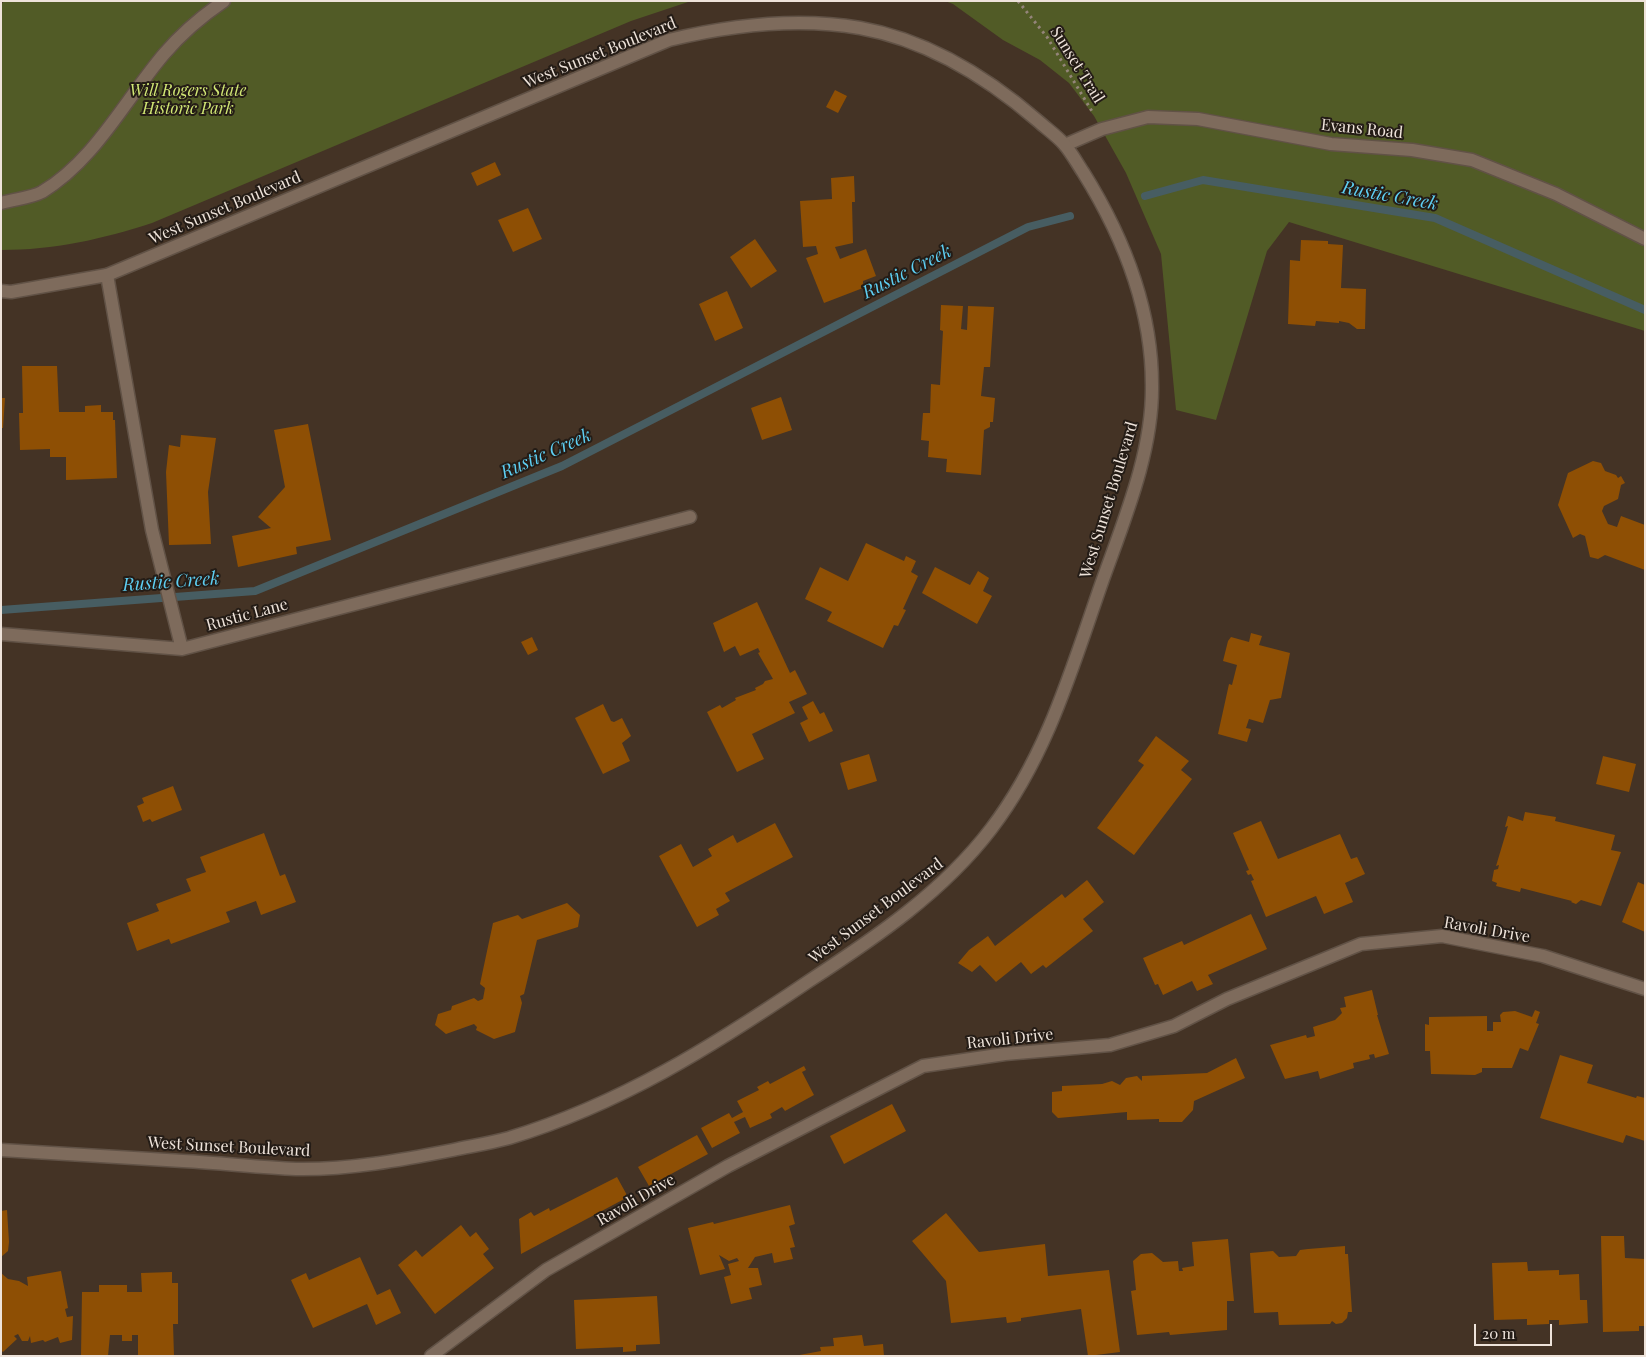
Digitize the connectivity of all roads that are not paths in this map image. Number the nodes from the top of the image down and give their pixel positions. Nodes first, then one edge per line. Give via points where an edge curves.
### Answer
1 (224, 1) edge
2 (1065, 145) junction
3 (1, 203) edge
4 (1645, 239) edge
5 (107, 275) junction
6 (1, 291) edge
7 (690, 517) dead end
8 (1, 634) edge
9 (182, 649) junction
10 (1645, 990) edge
11 (1, 1150) edge
12 (431, 1356) edge

1 - 3 street via 200,18 164,54 94,146 71,168 41,192
2 - 4 street, Evans Road via 1102,129 1148,117 1190,118 1331,144 1412,150 1472,160 1556,194
2 - 5 street, West Sunset Boulevard via 986,80 948,57 900,38 860,28 777,22 714,29 669,40
2 - 11 street, West Sunset Boulevard via 1105,209 1131,269 1151,357 1150,420 1119,533 1061,704 1021,788 989,832 952,874 849,955 727,1036 652,1079 583,1111 506,1139 394,1162 301,1169
5 - 6 street, West Sunset Boulevard
5 - 9 street via 152,530
7 - 9 street, Rustic Lane
8 - 9 street, Rustic Lane
10 - 12 street, Ravoli Drive via 1542,956 1442,936 1361,944 1227,999 1174,1026 1110,1045 1006,1054 922,1066 728,1166 546,1270

